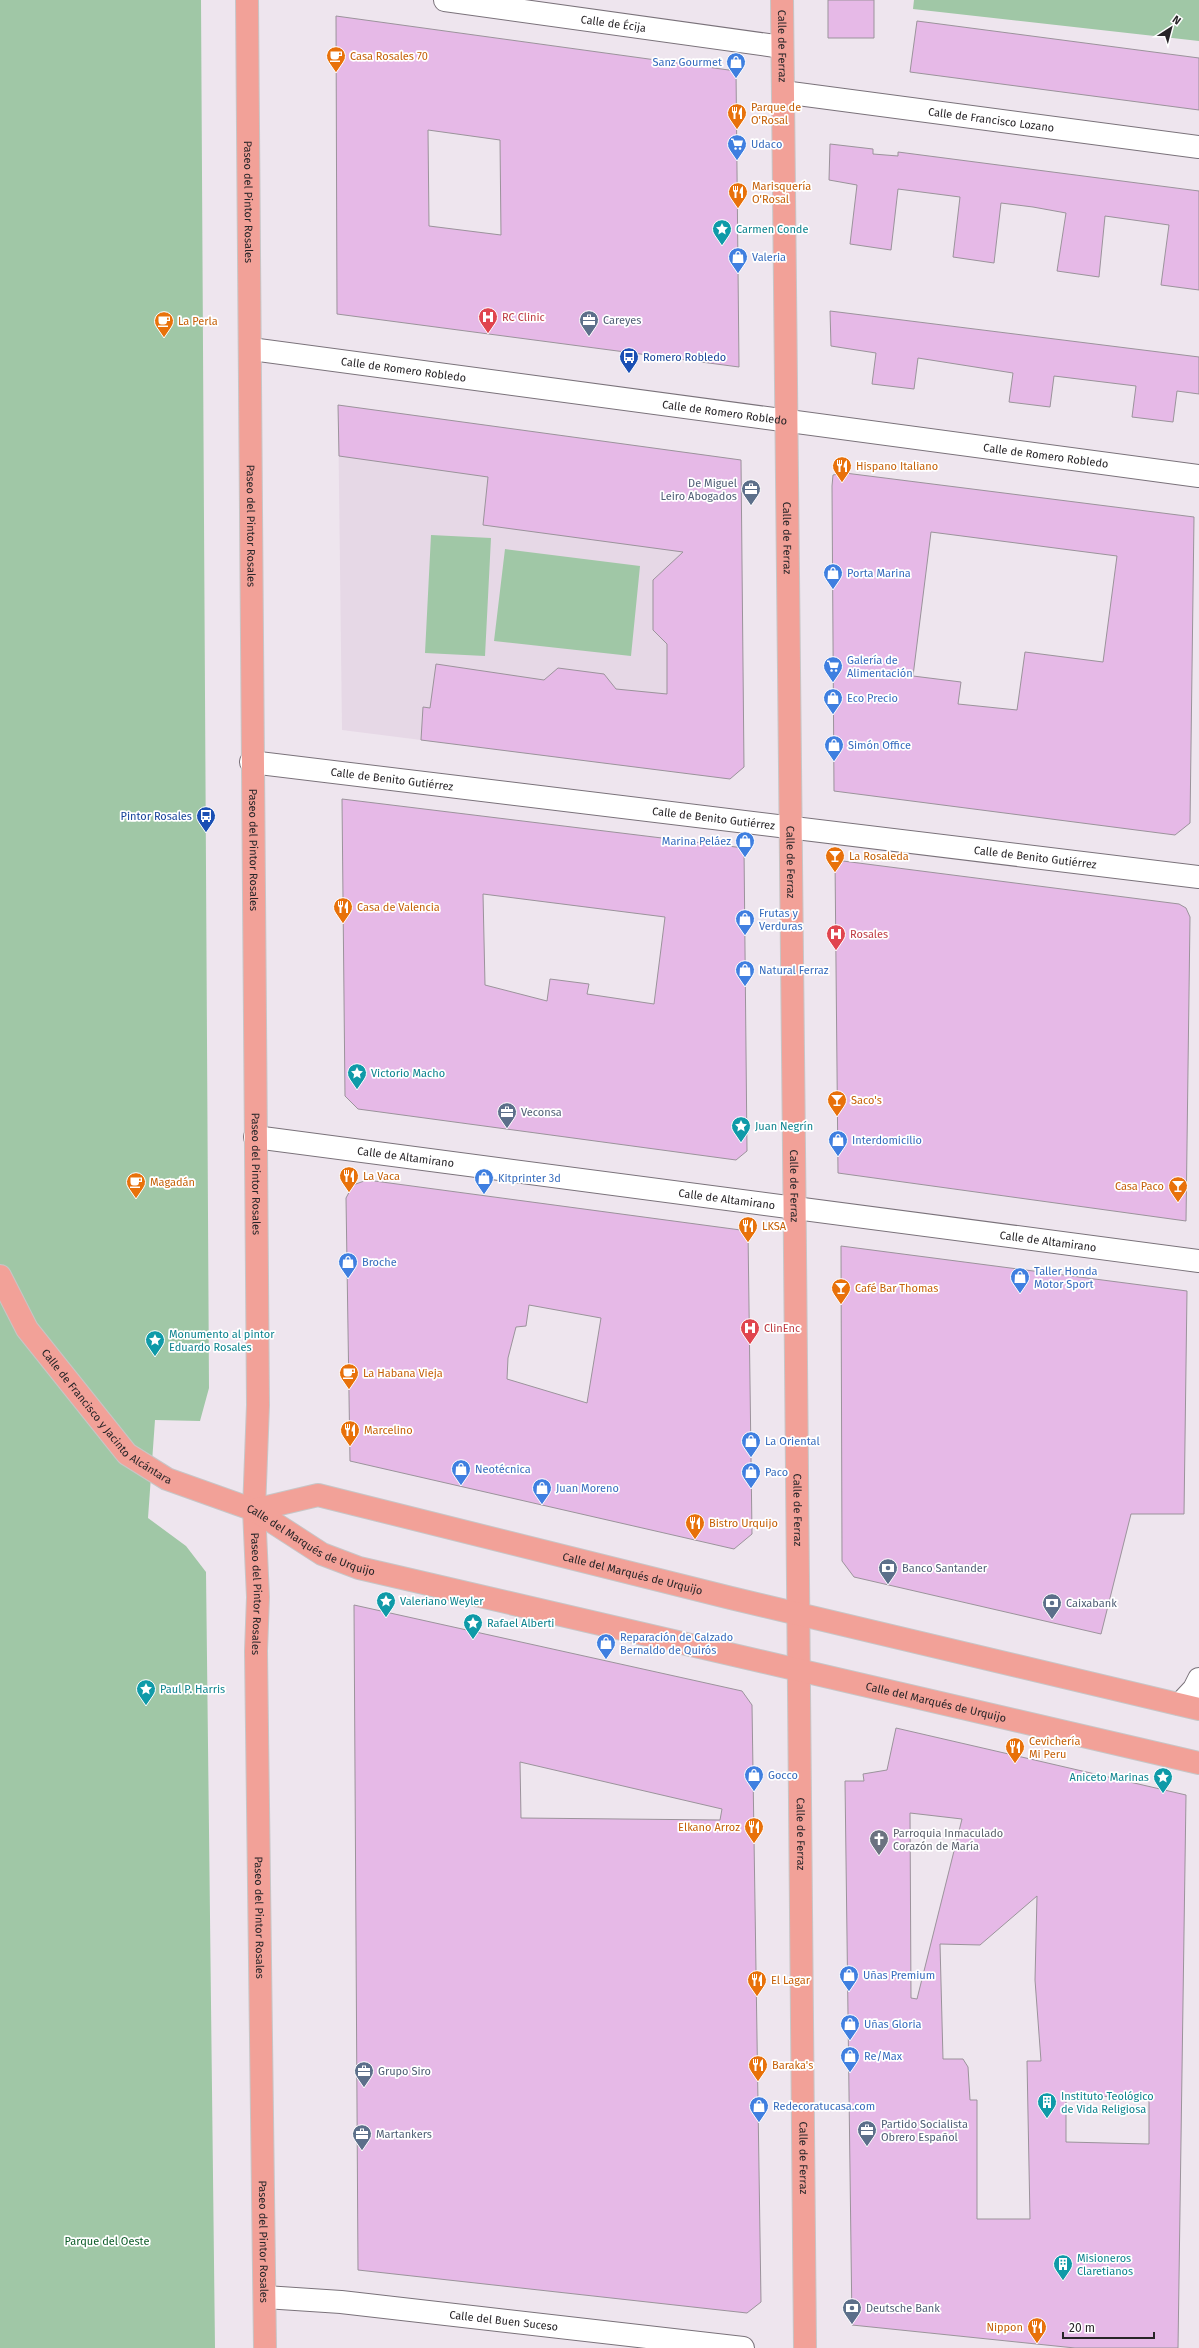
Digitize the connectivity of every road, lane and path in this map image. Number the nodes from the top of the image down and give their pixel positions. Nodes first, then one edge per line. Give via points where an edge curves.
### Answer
1 (247, 0) edge
2 (445, 0) edge
3 (782, 0) edge
4 (782, 47) junction
5 (783, 92) junction
6 (1199, 147) edge
7 (251, 349) junction
8 (786, 421) junction
9 (1199, 476) edge
10 (251, 762) junction
11 (790, 827) junction
12 (1199, 877) edge
13 (255, 1137) junction
14 (796, 1207) junction
15 (1199, 1260) edge
16 (0, 1276) edge
17 (254, 1510) junction
18 (800, 1613) junction
19 (801, 1670) junction
20 (1199, 1679) edge
21 (1190, 1706) edge
22 (1199, 1763) edge
23 (265, 2297) junction
24 (265, 2348) edge
25 (743, 2348) edge
26 (805, 2348) edge

1 - 7 main road, Paseo del Pintor Rosales
2 - 4 street, Calle de Écija
3 - 4 main road, Calle de Ferraz
4 - 5 main road, Calle de Ferraz
5 - 6 street, Calle de Francisco Lozano
5 - 8 main road, Calle de Ferraz
7 - 8 street, Calle de Romero Robledo
7 - 10 main road, Paseo del Pintor Rosales
8 - 9 street, Calle de Romero Robledo
8 - 11 main road, Calle de Ferraz
10 - 11 street, Calle de Benito Gutiérrez
10 - 13 main road, Paseo del Pintor Rosales
11 - 12 street, Calle de Benito Gutiérrez
11 - 14 main road, Calle de Ferraz
13 - 14 street, Calle de Altamirano
13 - 17 main road, Paseo del Pintor Rosales via 258,1404
14 - 15 street, Calle de Altamirano
14 - 18 main road, Calle de Ferraz
16 - 17 main road, Calle de Francisco y Jacinto Alcántara via 27,1329 127,1454 167,1479
17 - 18 main road, Calle del Marqués de Urquijo via 318,1495
17 - 19 main road, Calle del Marqués de Urquijo via 322,1554 359,1568
17 - 23 main road, Paseo del Pintor Rosales via 258,1597 256,1651
18 - 19 main road, Calle de Ferraz
18 - 21 main road, Calle del Marqués de Urquijo
19 - 22 main road, Calle del Marqués de Urquijo
19 - 26 main road, Calle de Ferraz
20 - 21 street
23 - 24 main road, Paseo del Pintor Rosales
23 - 25 street, Calle del Buen Suceso via 341,2302

